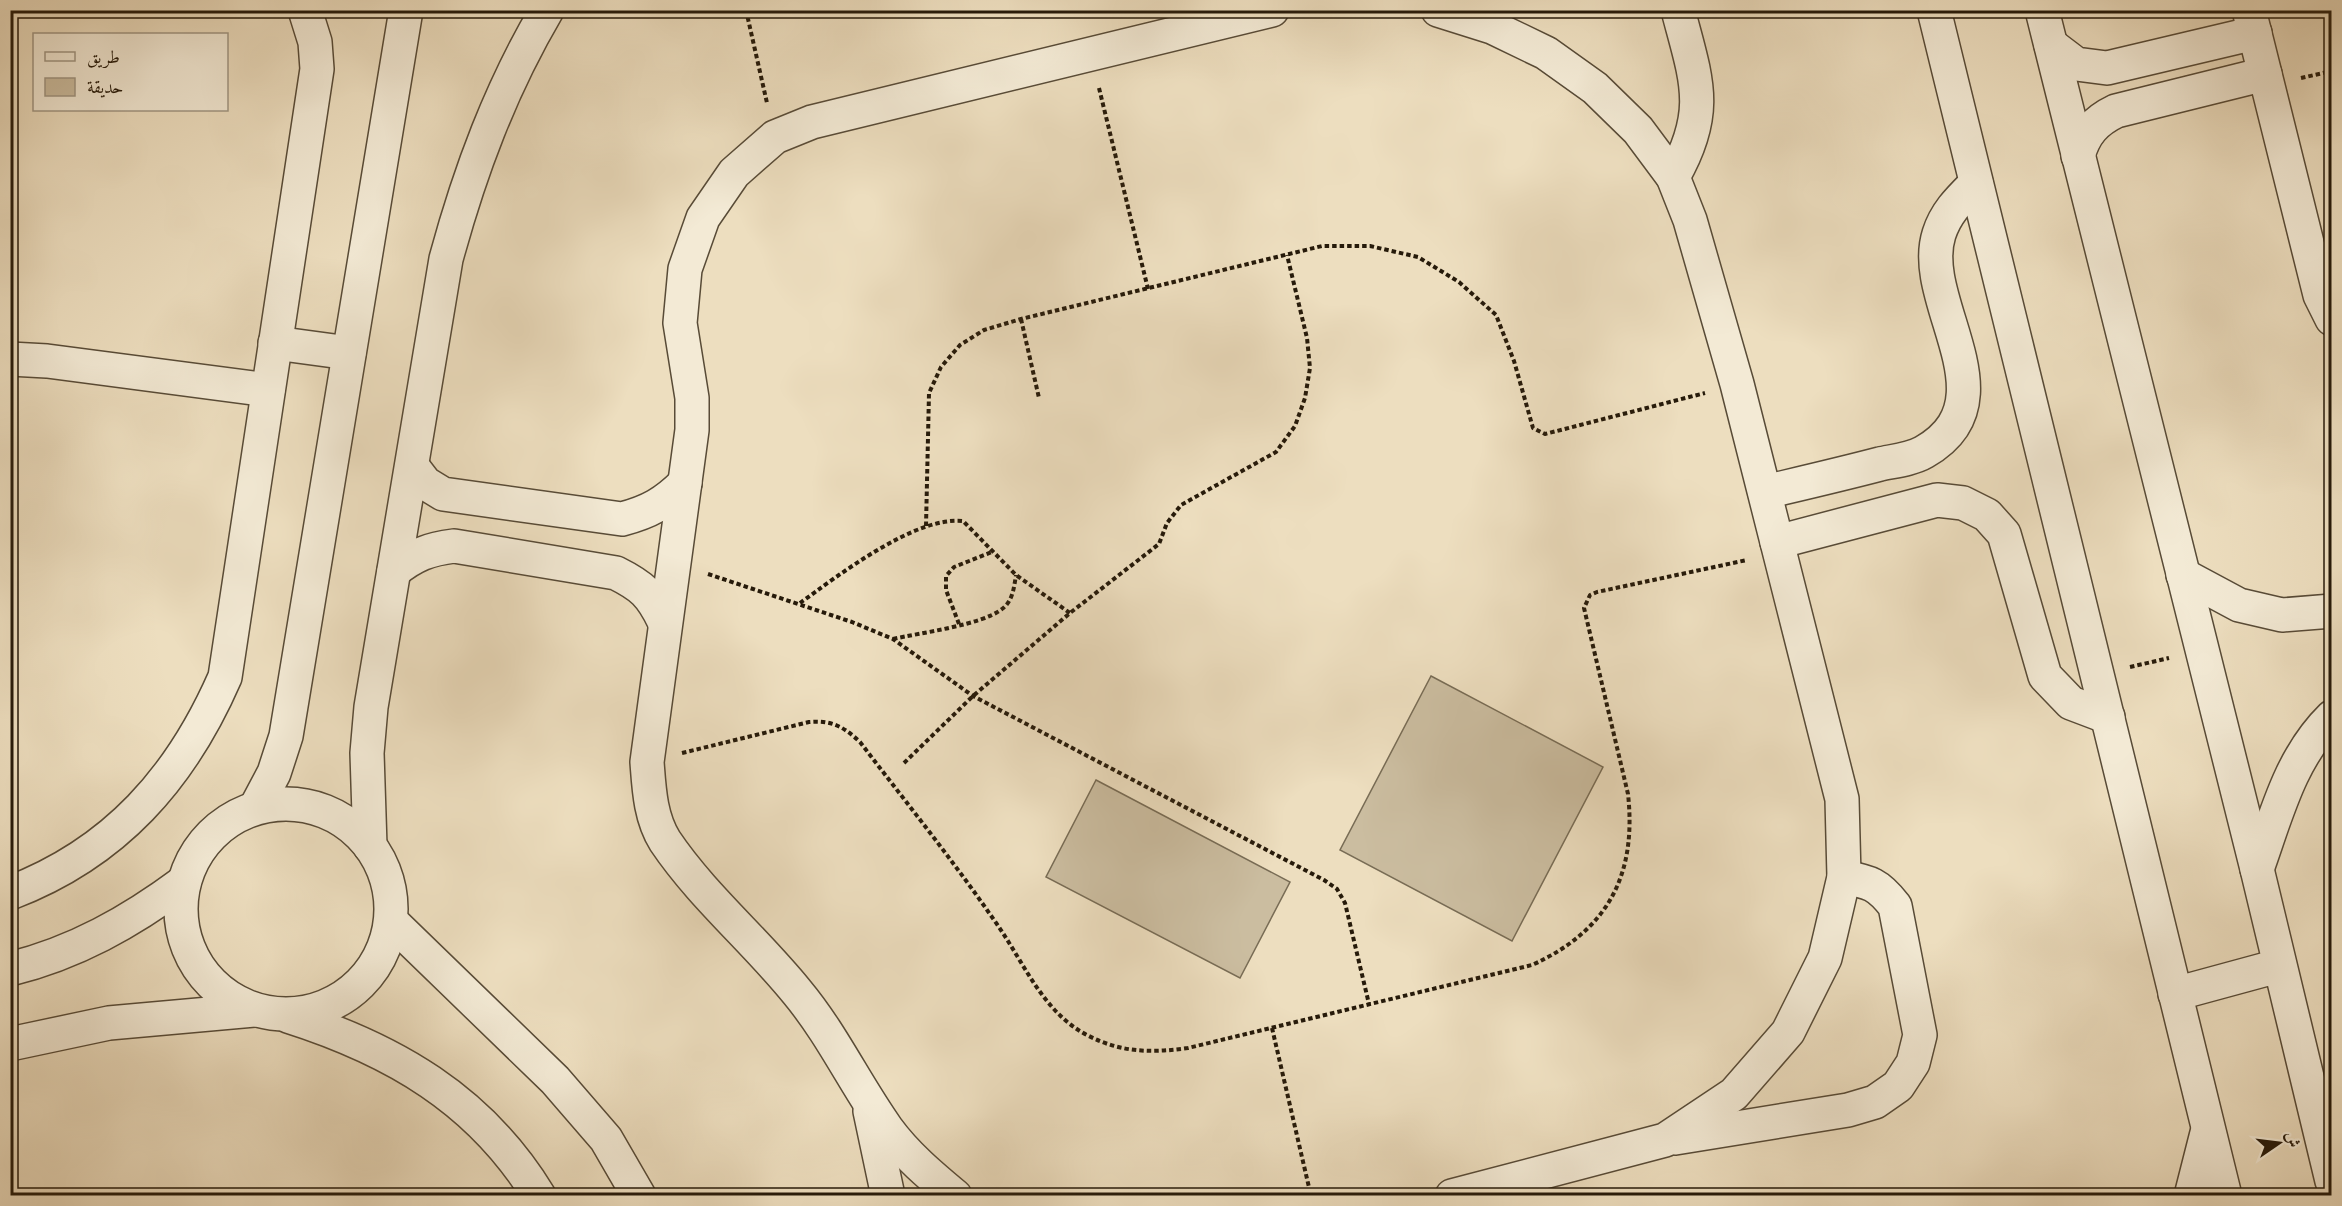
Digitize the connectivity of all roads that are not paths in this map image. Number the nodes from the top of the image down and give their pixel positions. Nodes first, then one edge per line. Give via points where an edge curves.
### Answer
1 (305, 10) edge
2 (406, 10) edge
3 (547, 10) edge
4 (1272, 10) edge
5 (1438, 10) edge
6 (1678, 10) edge
7 (1934, 10) edge
8 (2042, 10) edge
9 (2252, 22) edge
10 (2051, 45) junction
11 (2265, 74) junction
12 (2078, 156) junction
13 (1674, 177) junction
14 (1977, 183) junction
15 (2331, 319) edge
16 (275, 343) junction
17 (350, 353) junction
18 (10, 359) edge
19 (268, 390) junction
20 (412, 466) junction
21 (685, 483) junction
22 (1765, 492) junction
23 (1779, 547) junction
24 (394, 571) junction
25 (2183, 575) junction
26 (2331, 611) edge
27 (664, 621) junction
28 (2108, 717) junction
29 (2331, 717) edge
30 (256, 807) junction
31 (370, 846) junction
32 (2257, 869) junction
33 (1844, 877) junction
34 (184, 882) junction
35 (10, 893) edge
36 (391, 921) junction
37 (2278, 966) junction
38 (10, 969) edge
39 (2175, 994) junction
40 (269, 1012) junction
41 (10, 1044) edge
42 (867, 1094) junction
43 (2208, 1128) junction
44 (1665, 1140) junction
45 (2331, 1181) edge
46 (539, 1196) edge
47 (639, 1196) edge
48 (888, 1196) edge
49 (955, 1196) edge
50 (1452, 1196) edge
51 (2191, 1196) edge
52 (2225, 1196) edge

1 - 16 street via 315,42 317,69
2 - 17 street
3 - 20 street via 508,81 465,190 447,259
4 - 21 street via 812,122 775,137 734,173 703,218 685,269 680,323 692,398
5 - 13 street via 1492,27 1556,60 1594,88 1638,130
6 - 13 street via 1697,82 1698,107 1695,132
7 - 14 street
8 - 10 street
9 - 10 street via 2108,68 2076,64
9 - 11 street
10 - 12 street
11 - 12 street via 2102,117 2082,141
11 - 15 street via 2320,295
12 - 25 street
13 - 22 street via 1690,220
14 - 22 street via 1952,206 1938,235 1938,268 1965,388 1959,415 1945,438 1922,454
14 - 28 street
16 - 17 street
16 - 19 street
17 - 30 street via 286,736 274,773
18 - 19 street
19 - 35 street via 225,677 209,712 169,778 140,810 70,864
20 - 21 street via 425,483 444,494 622,519 648,513
20 - 24 street
21 - 27 street
22 - 23 street
23 - 28 street via 1937,500 1964,503 1987,515 2004,534 2045,676 2071,703
23 - 33 street via 1842,799
24 - 27 street via 433,548 454,546 616,573 639,584
24 - 31 street via 369,730
25 - 26 street via 2239,604 2282,615
25 - 32 street
27 - 42 street via 647,762 650,801 664,839 688,871 798,992
28 - 39 street
29 - 32 street via 2296,762
30 - 31 street via 298,803 328,813 339,817
30 - 34 street via 223,823 198,849
31 - 36 street via 388,881
32 - 37 street
33 - 44 street via 1825,958 1788,1032 1734,1094
33 - 44 street via 1870,882 1884,892 1899,923 1920,1035 1913,1063 1898,1086 1875,1102 1848,1110
34 - 38 street via 151,907 81,946
34 - 40 street via 181,922 194,960 219,991
36 - 40 street via 383,951 366,978 343,998 314,1011
36 - 47 street via 555,1080 606,1139
37 - 39 street
37 - 45 street
39 - 43 street
40 - 41 street via 109,1023
40 - 46 street via 341,1033 396,1059 446,1092 491,1133
42 - 48 street
42 - 49 street via 888,1129 925,1171
43 - 51 street
43 - 52 street
44 - 50 street

